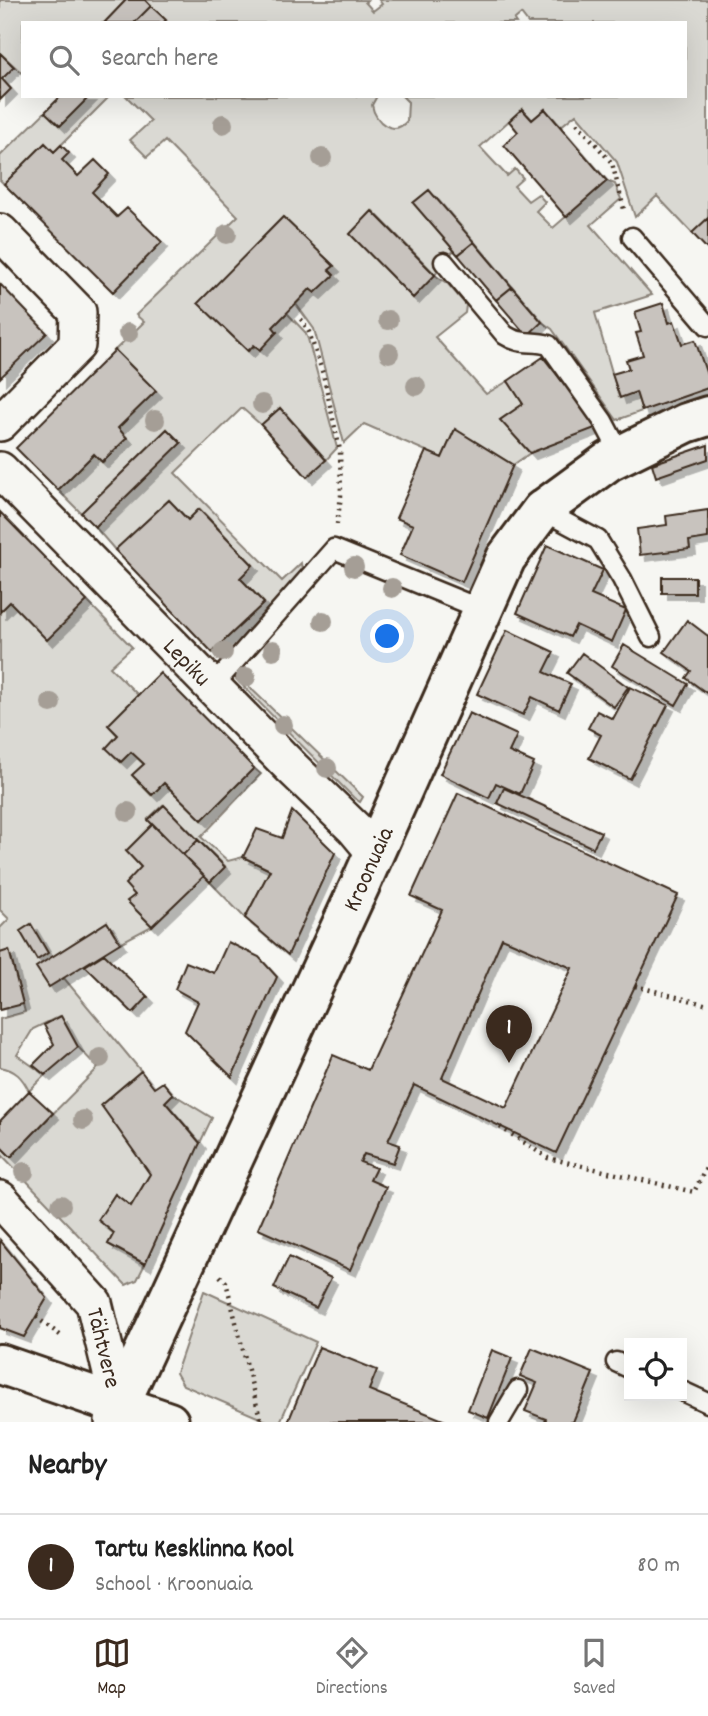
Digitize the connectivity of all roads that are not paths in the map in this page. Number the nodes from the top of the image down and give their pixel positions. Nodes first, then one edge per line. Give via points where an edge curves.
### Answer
1 (0, 232) edge
2 (632, 237) road end
3 (444, 262) dead end
4 (708, 326) edge
5 (708, 416) edge
6 (0, 423) edge
7 (621, 455) junction
8 (0, 470) edge
9 (542, 510) junction
10 (483, 610) junction
11 (651, 637) dead end
12 (212, 687) junction
13 (375, 853) junction
14 (0, 1199) edge
15 (0, 1364) edge
16 (518, 1390) dead end
17 (687, 1393) edge
18 (708, 1403) edge
19 (116, 1414) edge
20 (169, 1422) edge
21 (499, 1422) edge

1 - 6 street via 78,312 77,345
2 - 4 lane
3 - 7 lane via 505,335 517,343 549,345 603,421
5 - 7 main road, Kroonuaia
7 - 9 main road, Kroonuaia
8 - 12 street, Lepiku
9 - 10 main road, Kroonuaia via 506,558
9 - 11 lane via 598,540
10 - 12 lane via 334,549
10 - 13 main road, Kroonuaia
12 - 13 street, Lepiku
13 - 19 main road, Kroonuaia
14 - 19 street, Tähtvere via 94,1303
15 - 19 main road
16 - 21 lane
17 - 18 lane
19 - 20 main road

